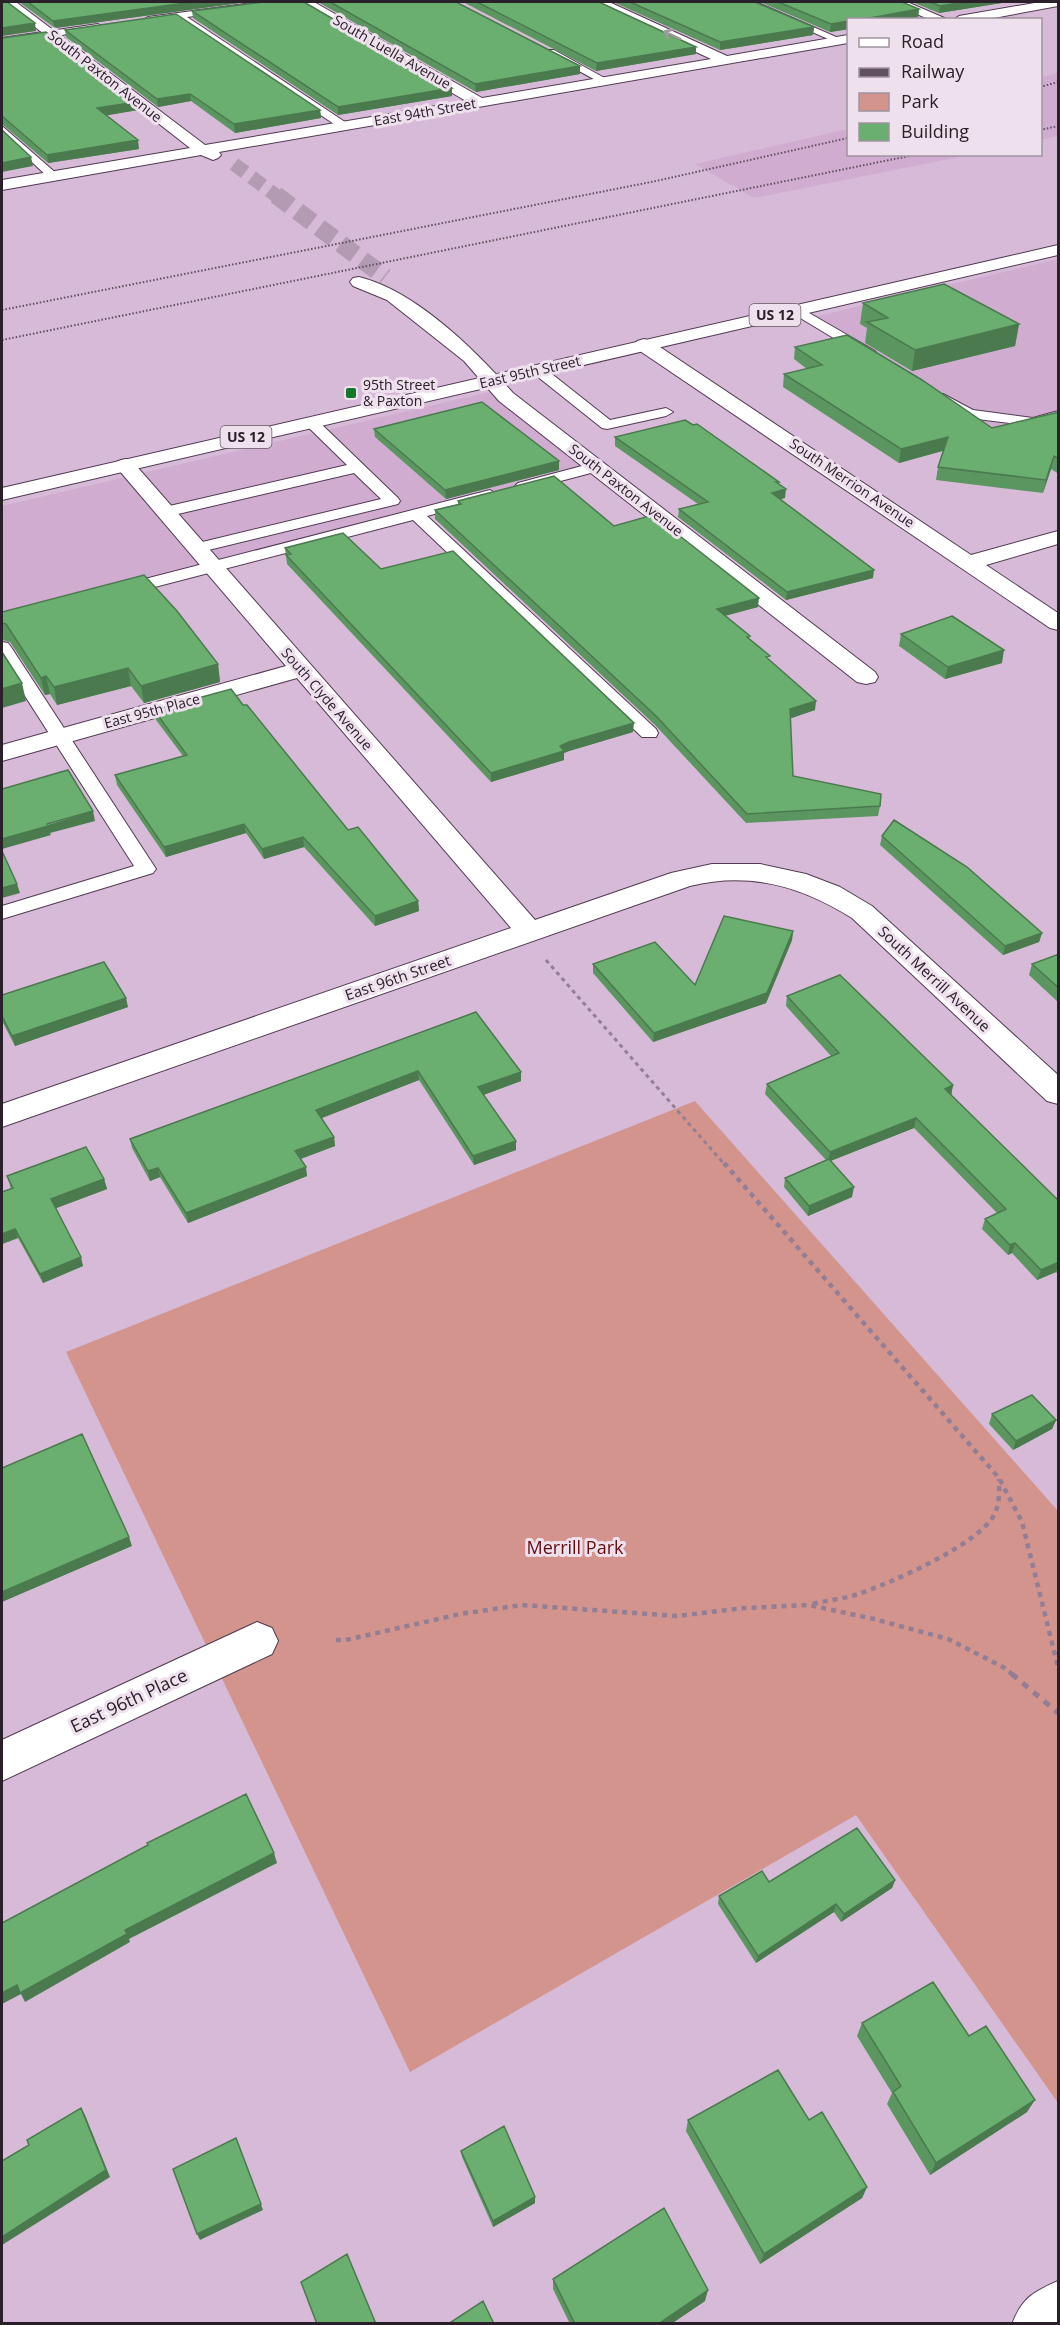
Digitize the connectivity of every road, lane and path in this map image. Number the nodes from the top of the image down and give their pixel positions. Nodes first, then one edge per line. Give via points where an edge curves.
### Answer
1 (9, 2) edge
2 (276, 2) edge
3 (306, 2) edge
4 (600, 2) edge
5 (749, 2) edge
6 (897, 2) edge
7 (1051, 3) edge
8 (179, 16) junction
9 (938, 18) edge
10 (970, 18) edge
11 (132, 22) edge
12 (109, 26) edge
13 (51, 34) junction
14 (843, 39) edge
15 (2, 41) edge
16 (542, 48) edge
17 (725, 60) junction
18 (605, 81) junction
19 (479, 102) junction
20 (344, 126) junction
21 (2, 129) edge
22 (202, 150) junction
23 (234, 164) tunnel mouth
24 (211, 168) tunnel mouth
25 (53, 176) junction
26 (2, 185) edge
27 (1059, 250) edge
28 (385, 277) tunnel mouth
29 (359, 282) tunnel mouth
30 (393, 296) junction
31 (797, 310) junction
32 (644, 345) junction
33 (882, 361) edge
34 (538, 370) junction
35 (491, 380) junction
36 (930, 390) edge
37 (666, 412) dead end
38 (1059, 415) edge
39 (311, 422) junction
40 (125, 465) junction
41 (359, 467) junction
42 (597, 467) junction
43 (2, 494) edge
44 (165, 512) junction
45 (417, 514) junction
46 (1059, 537) edge
47 (196, 548) junction
48 (971, 562) junction
49 (213, 567) junction
50 (107, 594) edge
51 (1059, 623) edge
52 (2, 647) edge
53 (302, 669) junction
54 (866, 677) dead end
55 (649, 733) dead end
56 (60, 736) junction
57 (2, 753) edge
58 (800, 879) joint
59 (2, 913) edge
60 (537, 945) junction
61 (1059, 1093) edge
62 (2, 1116) edge
63 (999, 1478) junction
64 (809, 1605) junction
65 (336, 1640) dead end
66 (257, 1641) dead end
67 (1059, 1667) edge
68 (1059, 1713) edge
69 (2, 1761) edge
70 (1059, 2308) edge
71 (1038, 2324) edge

1 - 13 street, South Paxton Avenue
2 - 8 lane
3 - 19 street, South Luella Avenue
17 -> 4 street
5 - 14 lane
6 - 9 street
7 - 10 street
8 - 11 lane
8 - 20 lane
12 - 13 lane
13 - 15 lane
13 - 22 street, South Paxton Avenue
14 - 17 street, East 94th Street
16 - 18 lane
17 - 18 street, East 94th Street
18 - 19 street, East 94th Street
19 - 20 street, East 94th Street
20 - 22 street, East 94th Street
21 - 25 lane
22 - 23 street, South Paxton Avenue
22 - 24 street, South Paxton Avenue
22 - 25 street, East 94th Street
25 - 26 street, East 94th Street
27 - 31 street, East 95th Street / US 12
28 - 30 street, South Paxton Avenue
29 - 30 street, South Paxton Avenue
30 - 35 street, South Paxton Avenue via 471,357
31 - 32 street, East 95th Street / US 12
31 - 33 lane
32 - 34 street, East 95th Street / US 12
32 - 48 street, South Merrion Avenue
34 - 35 street, East 95th Street / US 12
34 - 37 lane via 608,425
35 - 39 street, East 95th Street / US 12
35 - 42 street, South Paxton Avenue via 506,397
36 - 38 lane via 969,414 1034,422
39 - 40 street, East 95th Street / US 12
39 - 41 lane
40 - 43 street, East 95th Street / US 12
40 - 44 street, South Clyde Avenue
41 - 44 lane
41 - 47 lane via 392,501
42 - 45 lane
42 - 54 street, South Paxton Avenue
44 - 47 street, South Clyde Avenue
45 - 49 lane
45 - 55 lane
46 - 48 street
47 - 49 street, South Clyde Avenue
48 - 51 street, South Merrion Avenue
49 - 50 lane
49 - 53 street, South Clyde Avenue
52 - 56 lane
53 - 56 street, East 95th Place
53 - 60 street, South Clyde Avenue
56 - 57 street, East 95th Place
56 - 59 lane via 146,869
58 - 60 street, East 96th Street via 754,872 711,873 681,879
58 - 61 street, South Merrill Avenue via 835,894 862,912
60 - 62 street, East 96th Street
60 - 63 path
63 - 64 path via 999,1500 991,1520 963,1544 858,1594
63 - 67 path via 1022,1522
64 - 65 path via 677,1616 522,1605
64 - 68 path via 948,1640 1003,1667
66 - 69 street, East 96th Place
70 - 71 street

